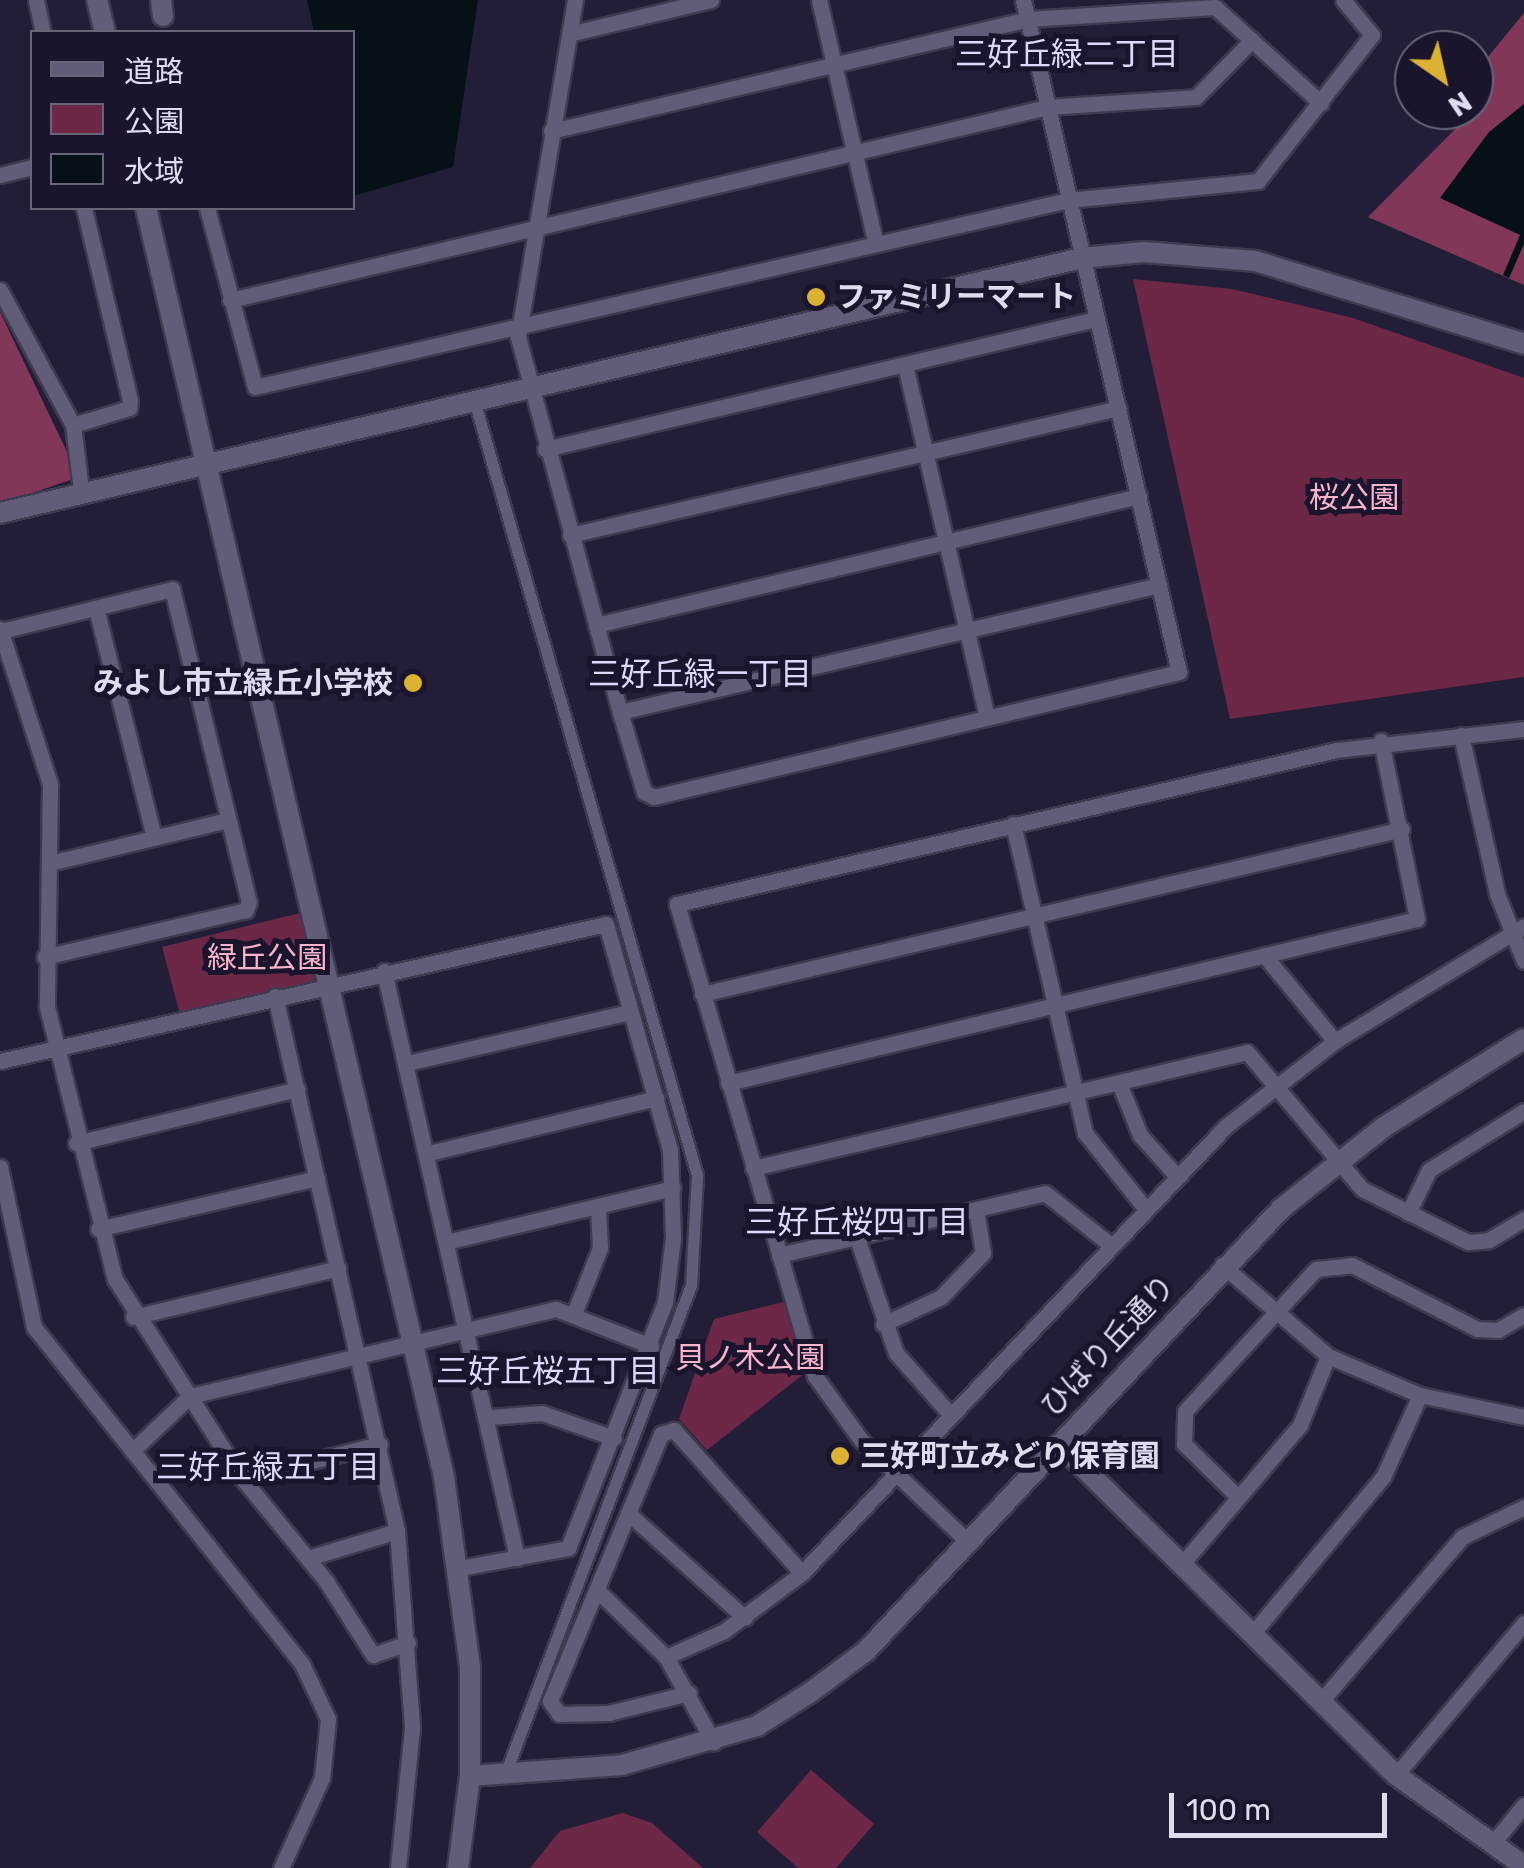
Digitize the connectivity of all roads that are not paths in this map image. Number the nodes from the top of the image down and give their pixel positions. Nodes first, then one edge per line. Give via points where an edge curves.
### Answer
1 (36, 0) edge
2 (97, 0) edge
3 (575, 0) edge
4 (711, 0) edge
5 (818, 0) edge
6 (1023, 0) edge
7 (1343, 0) edge
8 (1028, 19) junction
9 (43, 30) edge
10 (104, 30) edge
11 (569, 34) junction
12 (1252, 40) junction
13 (833, 64) junction
14 (1322, 103) junction
15 (1048, 106) junction
16 (551, 132) junction
17 (856, 153) junction
18 (30, 168) edge
19 (0, 175) edge
20 (1068, 200) junction
21 (84, 210) edge
22 (146, 210) edge
23 (208, 210) edge
24 (533, 229) junction
25 (876, 241) junction
26 (1082, 258) junction
27 (0, 290) edge
28 (230, 300) junction
29 (1096, 319) junction
30 (519, 324) junction
31 (1524, 344) edge
32 (905, 365) junction
33 (530, 388) junction
34 (474, 400) junction
35 (1119, 408) junction
36 (73, 424) junction
37 (544, 449) junction
38 (924, 453) junction
39 (205, 460) junction
40 (81, 490) junction
41 (1139, 496) junction
42 (0, 513) edge
43 (570, 536) junction
44 (946, 542) junction
45 (1159, 585) junction
46 (96, 608) junction
47 (596, 625) junction
48 (0, 630) edge
49 (968, 630) junction
50 (620, 712) junction
51 (987, 718) junction
52 (1524, 729) edge
53 (1461, 735) junction
54 (1381, 742) junction
55 (228, 820) junction
56 (1013, 824) junction
57 (1402, 830) junction
58 (154, 838) junction
59 (54, 862) junction
60 (1032, 916) junction
61 (1518, 928) edge
62 (1264, 955) junction
63 (44, 957) junction
64 (1524, 960) edge
65 (384, 971) junction
66 (329, 983) junction
67 (702, 994) junction
68 (275, 996) junction
69 (1056, 1004) junction
70 (630, 1012) junction
71 (1524, 1040) edge
72 (1335, 1041) junction
73 (56, 1048) junction
74 (0, 1062) edge
75 (407, 1063) junction
76 (1278, 1082) junction
77 (728, 1083) junction
78 (1119, 1083) junction
79 (296, 1089) junction
80 (1072, 1093) junction
81 (656, 1098) junction
82 (1524, 1111) edge
83 (76, 1142) junction
84 (429, 1153) junction
85 (1338, 1160) junction
86 (0, 1167) edge
87 (753, 1168) junction
88 (1174, 1173) junction
89 (317, 1178) junction
90 (673, 1188) junction
91 (598, 1206) junction
92 (1144, 1207) junction
93 (976, 1210) junction
94 (1408, 1213) junction
95 (1524, 1219) edge
96 (98, 1228) junction
97 (858, 1238) junction
98 (450, 1241) junction
99 (1108, 1243) junction
100 (779, 1255) junction
101 (1222, 1265) junction
102 (338, 1268) junction
103 (575, 1311) junction
104 (1274, 1312) junction
105 (1524, 1314) edge
106 (133, 1317) junction
107 (883, 1324) junction
108 (469, 1328) junction
109 (413, 1341) junction
110 (651, 1346) junction
111 (359, 1356) junction
112 (1328, 1356) junction
113 (1420, 1395) junction
114 (190, 1396) junction
115 (950, 1414) junction
116 (1524, 1417) edge
117 (490, 1418) junction
118 (614, 1438) junction
119 (380, 1444) junction
120 (1059, 1444) junction
121 (132, 1451) junction
122 (894, 1474) junction
123 (242, 1478) junction
124 (1238, 1498) junction
125 (1524, 1508) edge
126 (628, 1513) junction
127 (397, 1532) junction
128 (966, 1540) junction
129 (308, 1558) junction
130 (517, 1558) junction
131 (1181, 1564) junction
132 (460, 1568) junction
133 (802, 1573) junction
134 (597, 1590) junction
135 (745, 1618) junction
136 (1524, 1623) edge
137 (1252, 1634) junction
138 (408, 1644) junction
139 (666, 1657) junction
140 (689, 1694) junction
141 (1321, 1701) junction
142 (714, 1743) junction
143 (508, 1769) dead end
144 (1396, 1774) junction
145 (470, 1776) junction
146 (1524, 1805) edge
147 (1493, 1843) junction
148 (1524, 1866) edge
149 (281, 1868) edge
150 (398, 1868) edge
151 (458, 1868) edge

1 - 9 street
2 - 10 street
3 - 11 street
4 - 11 street
5 - 13 street
6 - 8 street
7 - 14 street via 1372,35
8 - 12 street via 1215,6
8 - 13 street
8 - 15 street
11 - 16 street
12 - 14 street
12 - 15 street via 1196,97
13 - 16 street
13 - 17 street
14 - 20 street via 1258,181
15 - 17 street
15 - 20 street
16 - 24 street
17 - 24 street
17 - 25 street
18 - 19 street
20 - 25 street
20 - 26 street
21 - 36 street via 130,400 129,408
22 - 39 street
23 - 28 street
24 - 28 street
24 - 30 street
25 - 30 street
26 - 29 street
26 - 31 street via 1144,252 1255,260
26 - 33 street
27 - 36 street
28 - 30 street via 254,386
29 - 32 street
29 - 35 street
30 - 33 street
32 - 37 street
32 - 38 street
33 - 34 street
33 - 37 street
34 - 39 street
34 - 143 street via 697,1175 691,1285
35 - 38 street
35 - 41 street
36 - 40 street
37 - 43 street
38 - 43 street
38 - 44 street
39 - 40 street
39 - 66 street
40 - 42 street
41 - 44 street
41 - 45 street
43 - 47 street
44 - 47 street
44 - 49 street
45 - 49 street
45 - 51 street via 1180,665 1174,676
46 - 48 street
46 - 55 street via 172,589
46 - 58 street
47 - 50 street
48 - 59 street via 50,784
49 - 50 street
49 - 51 street
50 - 51 street via 644,792 654,797
52 - 53 street
53 - 54 street
53 - 61 street
54 - 56 street
54 - 57 street
55 - 58 street
55 - 63 street via 246,910
56 - 60 street
56 - 67 street via 684,900 677,910
57 - 60 street
57 - 62 street via 1421,916
58 - 59 street
59 - 63 street
60 - 67 street
60 - 69 street
61 - 64 street
61 - 72 street
62 - 69 street
62 - 72 street
63 - 73 street
65 - 66 street
65 - 70 street via 600,921
65 - 75 street
66 - 68 street
66 - 109 street
67 - 77 street
68 - 73 street
68 - 79 street
69 - 77 street
69 - 80 street
70 - 75 street
70 - 81 street
71 - 85 street, ひばり丘通り
72 - 76 street
73 - 74 street
73 - 83 street
75 - 84 street
76 - 78 street via 1247,1052
76 - 85 street
76 - 88 street
77 - 87 street
78 - 80 street
78 - 88 street via 1140,1135
79 - 83 street
79 - 89 street
80 - 87 street
80 - 92 street via 1092,1147
81 - 84 street
81 - 90 street
82 - 94 street via 1429,1170
83 - 96 street
84 - 98 street
85 - 94 street via 1358,1186
85 - 101 street, ひばり丘通り
86 - 121 street via 34,1327
87 - 100 street
88 - 92 street
89 - 96 street
89 - 102 street
90 - 91 street
90 - 110 street via 670,1272
91 - 98 street
91 - 103 street via 600,1248
92 - 99 street
93 - 97 street
93 - 99 street via 1052,1193
93 - 107 street via 983,1253 932,1304
94 - 95 street via 1468,1242 1489,1240
96 - 106 street
97 - 100 street
97 - 107 street
98 - 108 street
99 - 115 street
100 - 122 street via 816,1376 843,1420
101 - 104 street
101 - 120 street, ひばり丘通り
102 - 106 street
102 - 111 street
103 - 108 street
103 - 110 street
104 - 105 street via 1316,1270 1342,1262 1477,1329 1506,1327
104 - 112 street
104 - 124 street via 1182,1423 1186,1448
106 - 114 street
107 - 115 street via 902,1362
108 - 109 street
108 - 117 street
109 - 111 street
109 - 132 street
110 - 118 street
111 - 114 street
111 - 119 street
112 - 113 street
112 - 124 street via 1300,1425
113 - 116 street
113 - 137 street via 1383,1478
114 - 121 street
114 - 123 street
115 - 122 street
117 - 118 street via 542,1414
117 - 130 street
118 - 130 street via 568,1548
119 - 123 street
119 - 127 street
120 - 128 street, ひばり丘通り
120 - 131 street
121 - 149 street via 302,1664 328,1718 322,1778
122 - 128 street
122 - 133 street
123 - 129 street
124 - 131 street
125 - 141 street via 1462,1537
126 - 133 street via 661,1434 674,1430
126 - 134 street
126 - 135 street
127 - 129 street
127 - 138 street
128 - 142 street, ひばり丘通り via 866,1651 757,1726
129 - 138 street via 373,1655
130 - 132 street
131 - 137 street
132 - 145 street
133 - 135 street
134 - 139 street
134 - 140 street via 552,1710 617,1712
135 - 139 street
136 - 144 street
137 - 141 street
138 - 150 street via 412,1728
139 - 140 street
140 - 142 street
141 - 144 street
142 - 145 street, ひばり丘通り via 622,1765
144 - 147 street
145 - 151 street
146 - 147 street
147 - 148 street

